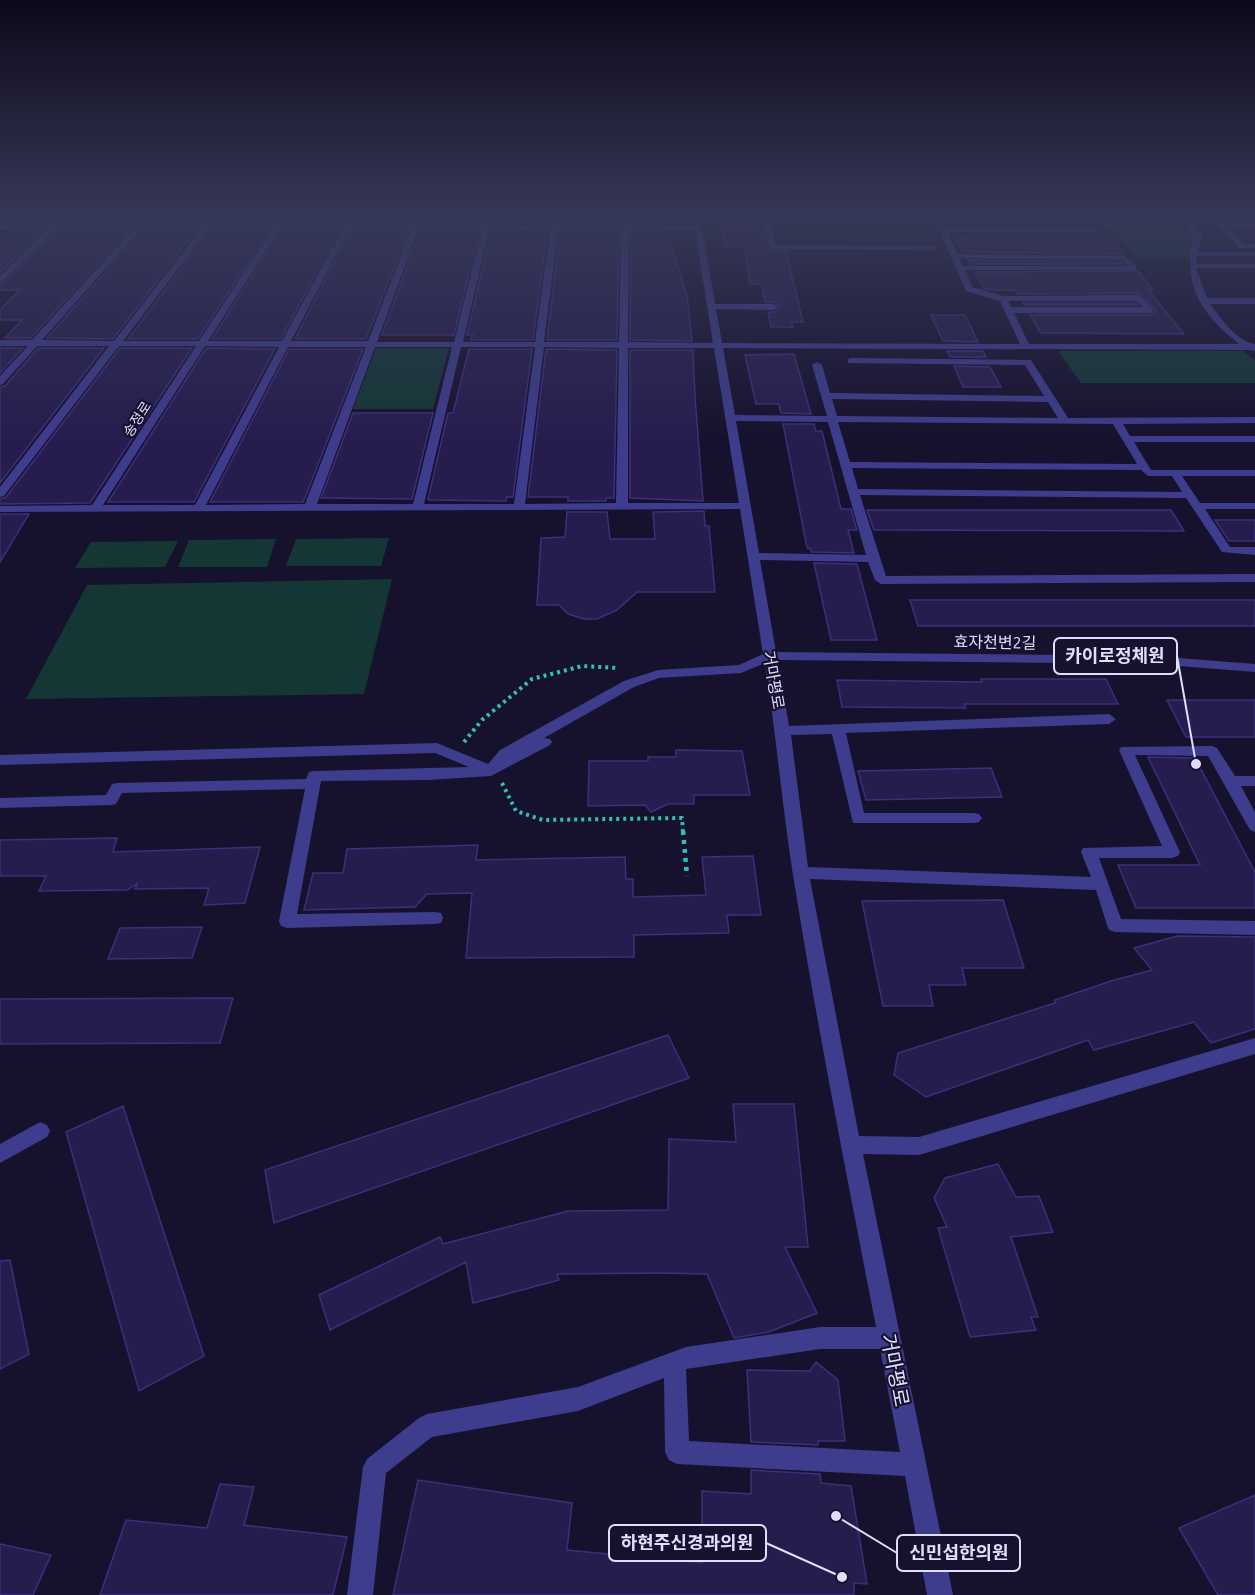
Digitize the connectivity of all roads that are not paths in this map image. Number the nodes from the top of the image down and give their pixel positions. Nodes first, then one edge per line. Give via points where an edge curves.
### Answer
1 (83, 289) edge
2 (158, 289) edge
3 (236, 289) edge
4 (314, 289) edge
5 (392, 289) edge
6 (471, 289) edge
7 (547, 289) edge
8 (624, 289) edge
9 (707, 289) edge
10 (970, 289) edge
11 (1200, 289) edge
12 (1003, 299) junction
13 (1204, 301) junction
14 (1255, 301) edge
15 (710, 306) junction
16 (774, 307) dead end
17 (1009, 310) junction
18 (0, 343) edge
19 (35, 343) junction
20 (117, 343) junction
21 (202, 343) junction
22 (286, 343) junction
23 (372, 343) junction
24 (458, 343) junction
25 (540, 344) junction
26 (624, 344) junction
27 (719, 345) junction
28 (1026, 347) junction
29 (1253, 348) edge
30 (851, 361) dead end
31 (817, 365) dead end
32 (0, 382) edge
33 (826, 396) junction
34 (1052, 399) junction
35 (731, 418) junction
36 (832, 419) junction
37 (1255, 420) edge
38 (1065, 421) junction
39 (1116, 421) junction
40 (1126, 439) junction
41 (1255, 439) edge
42 (846, 465) junction
43 (1144, 467) junction
44 (1175, 473) junction
45 (1255, 473) edge
46 (853, 492) junction
47 (0, 494) edge
48 (1190, 495) junction
49 (519, 506) junction
50 (622, 506) junction
51 (746, 506) junction
52 (1197, 506) junction
53 (1255, 506) edge
54 (310, 507) junction
55 (418, 507) junction
56 (95, 508) junction
57 (199, 508) junction
58 (0, 509) edge
59 (1255, 551) edge
60 (754, 556) junction
61 (873, 559) junction
62 (1255, 578) edge
63 (770, 656) junction
64 (1255, 668) edge
65 (1109, 719) dead end
66 (783, 731) junction
67 (838, 731) junction
68 (0, 760) edge
69 (491, 771) junction
70 (1230, 781) junction
71 (1255, 781) edge
72 (313, 784) junction
73 (0, 803) edge
74 (974, 818) dead end
75 (1255, 826) edge
76 (801, 873) junction
77 (1102, 884) junction
78 (435, 918) dead end
79 (1255, 928) edge
80 (1255, 1047) edge
81 (40, 1131) dead end
82 (852, 1145) junction
83 (0, 1154) edge
84 (889, 1338) junction
85 (675, 1362) junction
86 (913, 1465) junction
87 (360, 1595) edge
88 (940, 1595) edge

1 - 19 street
2 - 20 street
3 - 21 street, 송정로
4 - 22 street
5 - 23 street
6 - 24 street
7 - 25 street
8 - 26 street
9 - 15 street, 거마평로
10 - 12 street
11 - 13 street
12 - 17 street
12 - 17 street via 1139,298 1150,310
13 - 14 street
13 - 29 street via 1219,321
15 - 16 street
15 - 27 street, 거마평로
17 - 28 street
18 - 19 street
19 - 20 street
19 - 32 street
20 - 21 street
20 - 47 street
21 - 22 street
21 - 56 street, 송정로
22 - 23 street
22 - 57 street
23 - 24 street
23 - 54 street
24 - 25 street
24 - 55 street
25 - 26 street
25 - 49 street
26 - 27 street
26 - 50 street
27 - 28 street
27 - 35 street, 거마평로
28 - 29 street
30 - 34 street via 1028,362
31 - 33 street
33 - 34 street
33 - 36 street
34 - 38 street
35 - 36 street
35 - 51 street, 거마평로
36 - 38 street
36 - 42 street
37 - 39 street
38 - 39 street
39 - 40 street
40 - 41 street
40 - 43 street
42 - 43 street
42 - 46 street
43 - 44 street via 1148,473
44 - 45 street
44 - 48 street
46 - 48 street
46 - 61 street
48 - 52 street
49 - 50 street
49 - 55 street
50 - 51 street
51 - 60 street, 거마평로
52 - 53 street
52 - 59 street via 1226,550
54 - 55 street
54 - 57 street
56 - 57 street
56 - 58 street
60 - 61 street
60 - 63 street, 거마평로
61 - 62 street via 881,580
63 - 64 street, 효자천변2길 via 1153,660
63 - 66 street, 거마평로
63 - 69 street via 741,669 658,674
65 - 67 street
66 - 67 street
66 - 76 street, 거마평로
67 - 74 street via 858,819
68 - 69 street via 437,748
69 - 72 street via 314,776
70 - 71 street
70 - 75 street
70 - 77 street via 1212,751 1126,750 1172,852 1089,852
72 - 73 street via 117,788 111,800
72 - 78 street via 287,921
76 - 77 street
76 - 82 street, 거마평로
77 - 79 street via 1115,925
80 - 82 street via 919,1146
81 - 83 street
82 - 84 street, 거마평로
84 - 85 street via 820,1338
84 - 86 street, 거마평로
85 - 86 street via 677,1452
85 - 87 street via 578,1400 427,1426 375,1467
86 - 88 street, 거마평로

